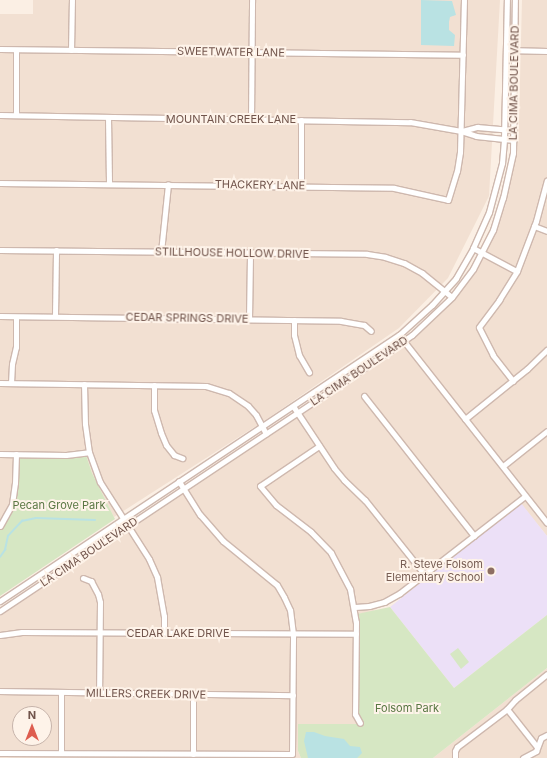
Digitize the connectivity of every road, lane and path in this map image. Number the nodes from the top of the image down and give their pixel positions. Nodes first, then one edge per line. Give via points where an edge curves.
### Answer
1 (72, 0) edge
2 (252, 0) edge
3 (464, 0) edge
4 (506, 0) edge
5 (515, 0) edge
6 (0, 49) edge
7 (16, 50) junction
8 (71, 50) junction
9 (506, 50) junction
10 (515, 50) junction
11 (547, 51) edge
12 (252, 52) junction
13 (463, 55) junction
14 (0, 115) edge
15 (16, 116) junction
16 (108, 118) junction
17 (251, 120) junction
18 (301, 120) junction
19 (504, 129) junction
20 (514, 130) junction
21 (461, 131) junction
22 (504, 139) junction
23 (514, 140) junction
24 (547, 180) edge
25 (0, 183) edge
26 (109, 184) junction
27 (168, 184) junction
28 (301, 186) junction
29 (534, 226) junction
30 (547, 231) edge
31 (473, 248) junction
32 (0, 250) edge
33 (56, 250) junction
34 (161, 252) junction
35 (481, 252) junction
36 (250, 253) junction
37 (516, 272) junction
38 (445, 290) junction
39 (452, 297) junction
40 (0, 316) edge
41 (55, 316) junction
42 (16, 317) junction
43 (250, 319) junction
44 (294, 320) junction
45 (372, 331) dead end
46 (399, 335) junction
47 (404, 341) junction
48 (547, 350) edge
49 (310, 372) dead end
50 (513, 381) junction
51 (0, 383) edge
52 (11, 383) junction
53 (84, 384) junction
54 (154, 385) junction
55 (364, 396) dead end
56 (293, 406) junction
57 (298, 413) junction
58 (465, 419) junction
59 (263, 426) junction
60 (547, 431) edge
61 (266, 434) junction
62 (319, 446) junction
63 (89, 452) junction
64 (0, 454) edge
65 (16, 454) junction
66 (182, 458) dead end
67 (503, 466) junction
68 (179, 481) junction
69 (184, 489) junction
70 (525, 496) junction
71 (123, 519) junction
72 (547, 523) edge
73 (0, 526) edge
74 (128, 526) junction
75 (474, 536) junction
76 (424, 574) junction
77 (83, 578) dead end
78 (0, 601) edge
79 (354, 607) junction
80 (0, 611) edge
81 (100, 632) junction
82 (164, 632) junction
83 (293, 634) junction
84 (356, 634) junction
85 (0, 635) edge
86 (547, 674) edge
87 (0, 691) edge
88 (62, 693) junction
89 (99, 693) junction
90 (193, 694) junction
91 (293, 695) junction
92 (507, 709) junction
93 (360, 723) dead end
94 (547, 735) edge
95 (537, 747) junction
96 (0, 753) edge
97 (61, 753) junction
98 (193, 754) junction
99 (455, 758) edge
100 (523, 758) edge

1 - 8 street
2 - 12 street
3 - 13 street
4 - 9 street, LA CIMA BOULEVARD
5 - 10 street, LA CIMA BOULEVARD
6 - 7 street, SWEETWATER LANE
7 - 8 street, SWEETWATER LANE
7 - 15 street
8 - 12 street, SWEETWATER LANE
9 - 10 street
9 - 19 street, LA CIMA BOULEVARD
10 - 11 street
10 - 20 street, LA CIMA BOULEVARD
12 - 13 street, SWEETWATER LANE
12 - 17 street
13 - 21 street
14 - 15 street, MOUNTAIN CREEK LANE
15 - 16 street, MOUNTAIN CREEK LANE
16 - 17 street, MOUNTAIN CREEK LANE
16 - 26 street
17 - 18 street, MOUNTAIN CREEK LANE
18 - 21 street, MOUNTAIN CREEK LANE via 410,122
18 - 28 street
19 - 20 street, MOUNTAIN CREEK LANE
19 - 21 street, MOUNTAIN CREEK LANE via 478,127
19 - 22 street, LA CIMA BOULEVARD
20 - 23 street, LA CIMA BOULEVARD
21 - 22 street, MOUNTAIN CREEK LANE via 476,136
21 - 28 street, THACKERY LANE via 457,171 448,200 394,188
22 - 23 street, MOUNTAIN CREEK LANE
22 - 31 street, LA CIMA BOULEVARD via 502,162 489,212
23 - 35 street, LA CIMA BOULEVARD via 503,198 493,230
24 - 29 street
25 - 26 street, THACKERY LANE
26 - 27 street, THACKERY LANE
27 - 28 street, THACKERY LANE
27 - 34 street via 168,206
29 - 30 street
29 - 37 street
31 - 35 street
31 - 38 street, LA CIMA BOULEVARD via 456,278
32 - 33 street, STILLHOUSE HOLLOW DRIVE
33 - 34 street, STILLHOUSE HOLLOW DRIVE
33 - 41 street
34 - 36 street, STILLHOUSE HOLLOW DRIVE
35 - 37 street
35 - 39 street, LA CIMA BOULEVARD via 473,269
36 - 38 street, STILLHOUSE HOLLOW DRIVE via 367,254 385,257 404,263
36 - 43 street
37 - 50 street via 479,327 492,354
38 - 39 street, STILLHOUSE HOLLOW DRIVE
38 - 46 street, LA CIMA BOULEVARD
39 - 47 street, LA CIMA BOULEVARD
40 - 42 street, CEDAR SPRINGS DRIVE
41 - 42 street, CEDAR SPRINGS DRIVE
41 - 43 street, CEDAR SPRINGS DRIVE
42 - 52 street via 16,347
43 - 44 street, CEDAR SPRINGS DRIVE
44 - 45 street, CEDAR SPRINGS DRIVE via 352,322 364,325
44 - 49 street via 294,336 299,355
46 - 47 street
46 - 56 street, LA CIMA BOULEVARD
47 - 57 street, LA CIMA BOULEVARD
47 - 58 street
48 - 50 street
50 - 58 street
51 - 52 street
52 - 53 street
53 - 54 street
53 - 63 street
54 - 59 street via 217,388 240,399
54 - 66 street via 154,410 161,433 174,455
55 - 75 street
56 - 57 street
56 - 59 street, LA CIMA BOULEVARD
57 - 61 street, LA CIMA BOULEVARD
57 - 62 street
58 - 67 street
59 - 61 street
59 - 68 street, LA CIMA BOULEVARD
60 - 67 street
61 - 69 street, LA CIMA BOULEVARD
62 - 76 street via 334,468 365,500
62 - 79 street via 260,486 276,505 311,532 331,553 345,576
63 - 65 street via 66,455
63 - 71 street via 100,482
64 - 65 street
65 - 73 street via 12,504
67 - 70 street
68 - 69 street
68 - 71 street, LA CIMA BOULEVARD
69 - 74 street, LA CIMA BOULEVARD
69 - 83 street via 200,515 224,541 277,585 290,610
70 - 72 street
70 - 75 street
71 - 74 street
71 - 78 street, LA CIMA BOULEVARD
74 - 80 street, LA CIMA BOULEVARD
74 - 82 street via 157,577
75 - 76 street
76 - 79 street via 384,602
77 - 81 street via 91,581 98,594
79 - 84 street
81 - 82 street, CEDAR LAKE DRIVE
81 - 85 street, CEDAR LAKE DRIVE via 22,632
81 - 89 street
82 - 83 street, CEDAR LAKE DRIVE
83 - 84 street, CEDAR LAKE DRIVE
83 - 91 street
84 - 93 street via 355,714
86 - 92 street
87 - 88 street, MILLERS CREEK DRIVE
88 - 89 street, MILLERS CREEK DRIVE
88 - 97 street
89 - 90 street, MILLERS CREEK DRIVE
90 - 91 street, MILLERS CREEK DRIVE
90 - 98 street
91 - 98 street via 292,754
92 - 95 street
92 - 99 street via 457,746
94 - 95 street via 541,738
95 - 100 street via 536,751
96 - 97 street
97 - 98 street

